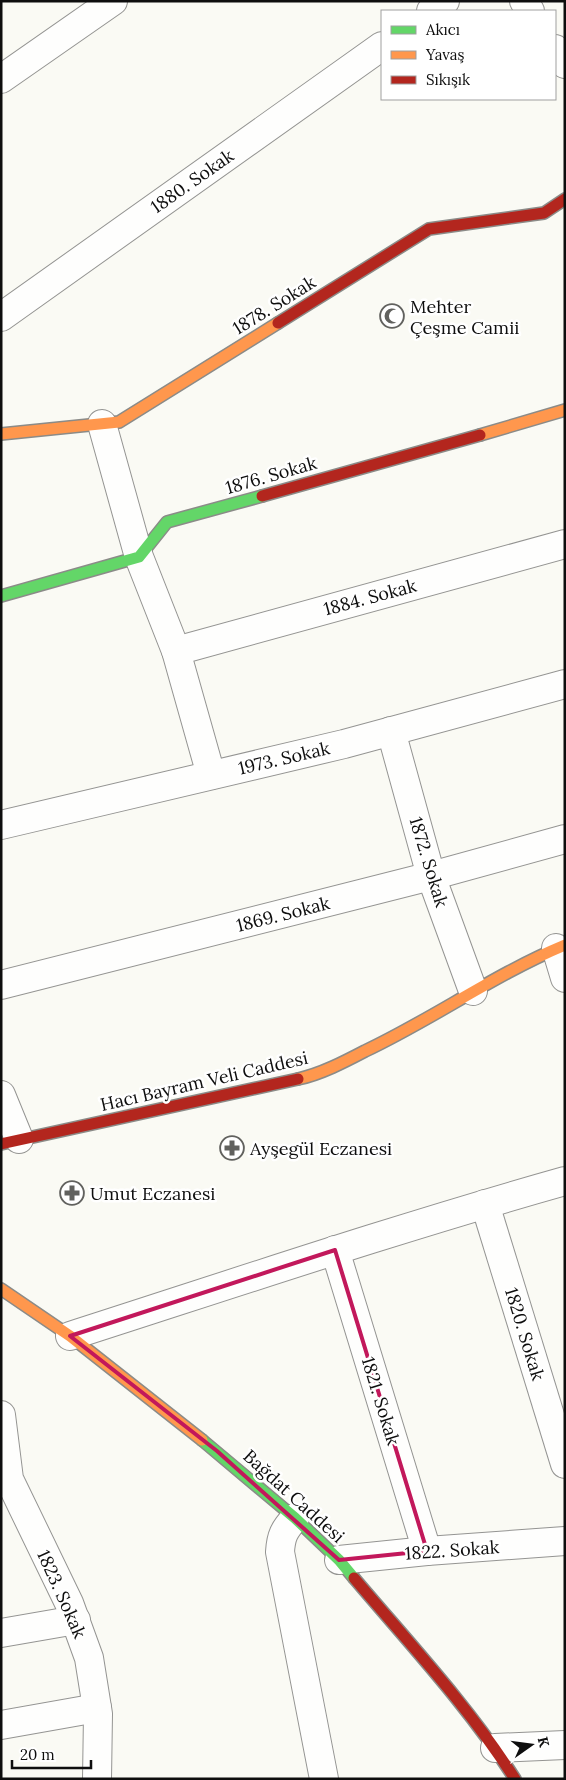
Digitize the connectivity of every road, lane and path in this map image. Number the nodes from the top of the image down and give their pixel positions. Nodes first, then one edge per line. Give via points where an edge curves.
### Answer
1 (113, 1) edge
2 (445, 1) edge
3 (432, 10) edge
4 (381, 47) edge
5 (556, 50) edge
6 (565, 64) edge
7 (1, 79) edge
8 (565, 199) edge
9 (1, 317) edge
10 (565, 410) edge
11 (102, 424) junction
12 (1, 434) edge
13 (565, 544) edge
14 (139, 557) junction
15 (1, 596) edge
16 (176, 651) junction
17 (565, 684) edge
18 (391, 731) junction
19 (212, 774) junction
20 (1, 825) edge
21 (565, 839) edge
22 (431, 876) junction
23 (560, 946) edge
24 (565, 978) edge
25 (1, 985) edge
26 (473, 991) junction
27 (1, 1095) edge
28 (10, 1142) edge
29 (565, 1181) edge
30 (485, 1204) junction
31 (335, 1250) junction
32 (1, 1289) edge
33 (70, 1336) junction
34 (1, 1415) edge
35 (565, 1464) edge
36 (295, 1518) junction
37 (565, 1542) edge
38 (427, 1551) junction
39 (339, 1560) junction
40 (76, 1620) junction
41 (1, 1633) edge
42 (97, 1708) junction
43 (1, 1725) edge
44 (565, 1745) edge
45 (495, 1748) junction
46 (97, 1779) edge
47 (324, 1779) edge
48 (515, 1779) edge

1 - 7 street
2 - 3 street
4 - 9 street, 1880. Sokak
5 - 6 street
8 - 11 main road, 1878. Sokak via 544,214 429,229 119,422
10 - 14 main road, 1876. Sokak via 167,522
11 - 12 main road, 1878. Sokak
11 - 14 street
13 - 16 street, 1884. Sokak
14 - 15 main road
14 - 16 street
16 - 19 street
17 - 18 street, 1973. Sokak
18 - 19 street, 1973. Sokak
18 - 22 street, 1872. Sokak
19 - 20 street, 1973. Sokak
21 - 22 street, 1869. Sokak
22 - 25 street, 1869. Sokak
22 - 26 street, 1872. Sokak
23 - 24 street
23 - 26 main road, Hacı Bayram Veli Caddesi
26 - 28 main road, Hacı Bayram Veli Caddesi via 433,1016 310,1076
27 - 28 street
29 - 30 street
30 - 31 street
30 - 35 street, 1820. Sokak
31 - 33 street
31 - 38 street, 1821. Sokak
32 - 33 main road, Bağdat Caddesi
33 - 36 main road, Bağdat Caddesi via 217,1451
34 - 40 street, 1823. Sokak via 9,1479
36 - 39 main road, Bağdat Caddesi
36 - 47 street via 281,1539 280,1552
37 - 38 street, 1822. Sokak
38 - 39 street, 1822. Sokak
39 - 45 main road, Bağdat Caddesi
40 - 41 street
40 - 42 street, 1823. Sokak via 89,1658
42 - 43 street
42 - 46 street, 1823. Sokak
44 - 45 street
45 - 48 main road, Bağdat Caddesi

